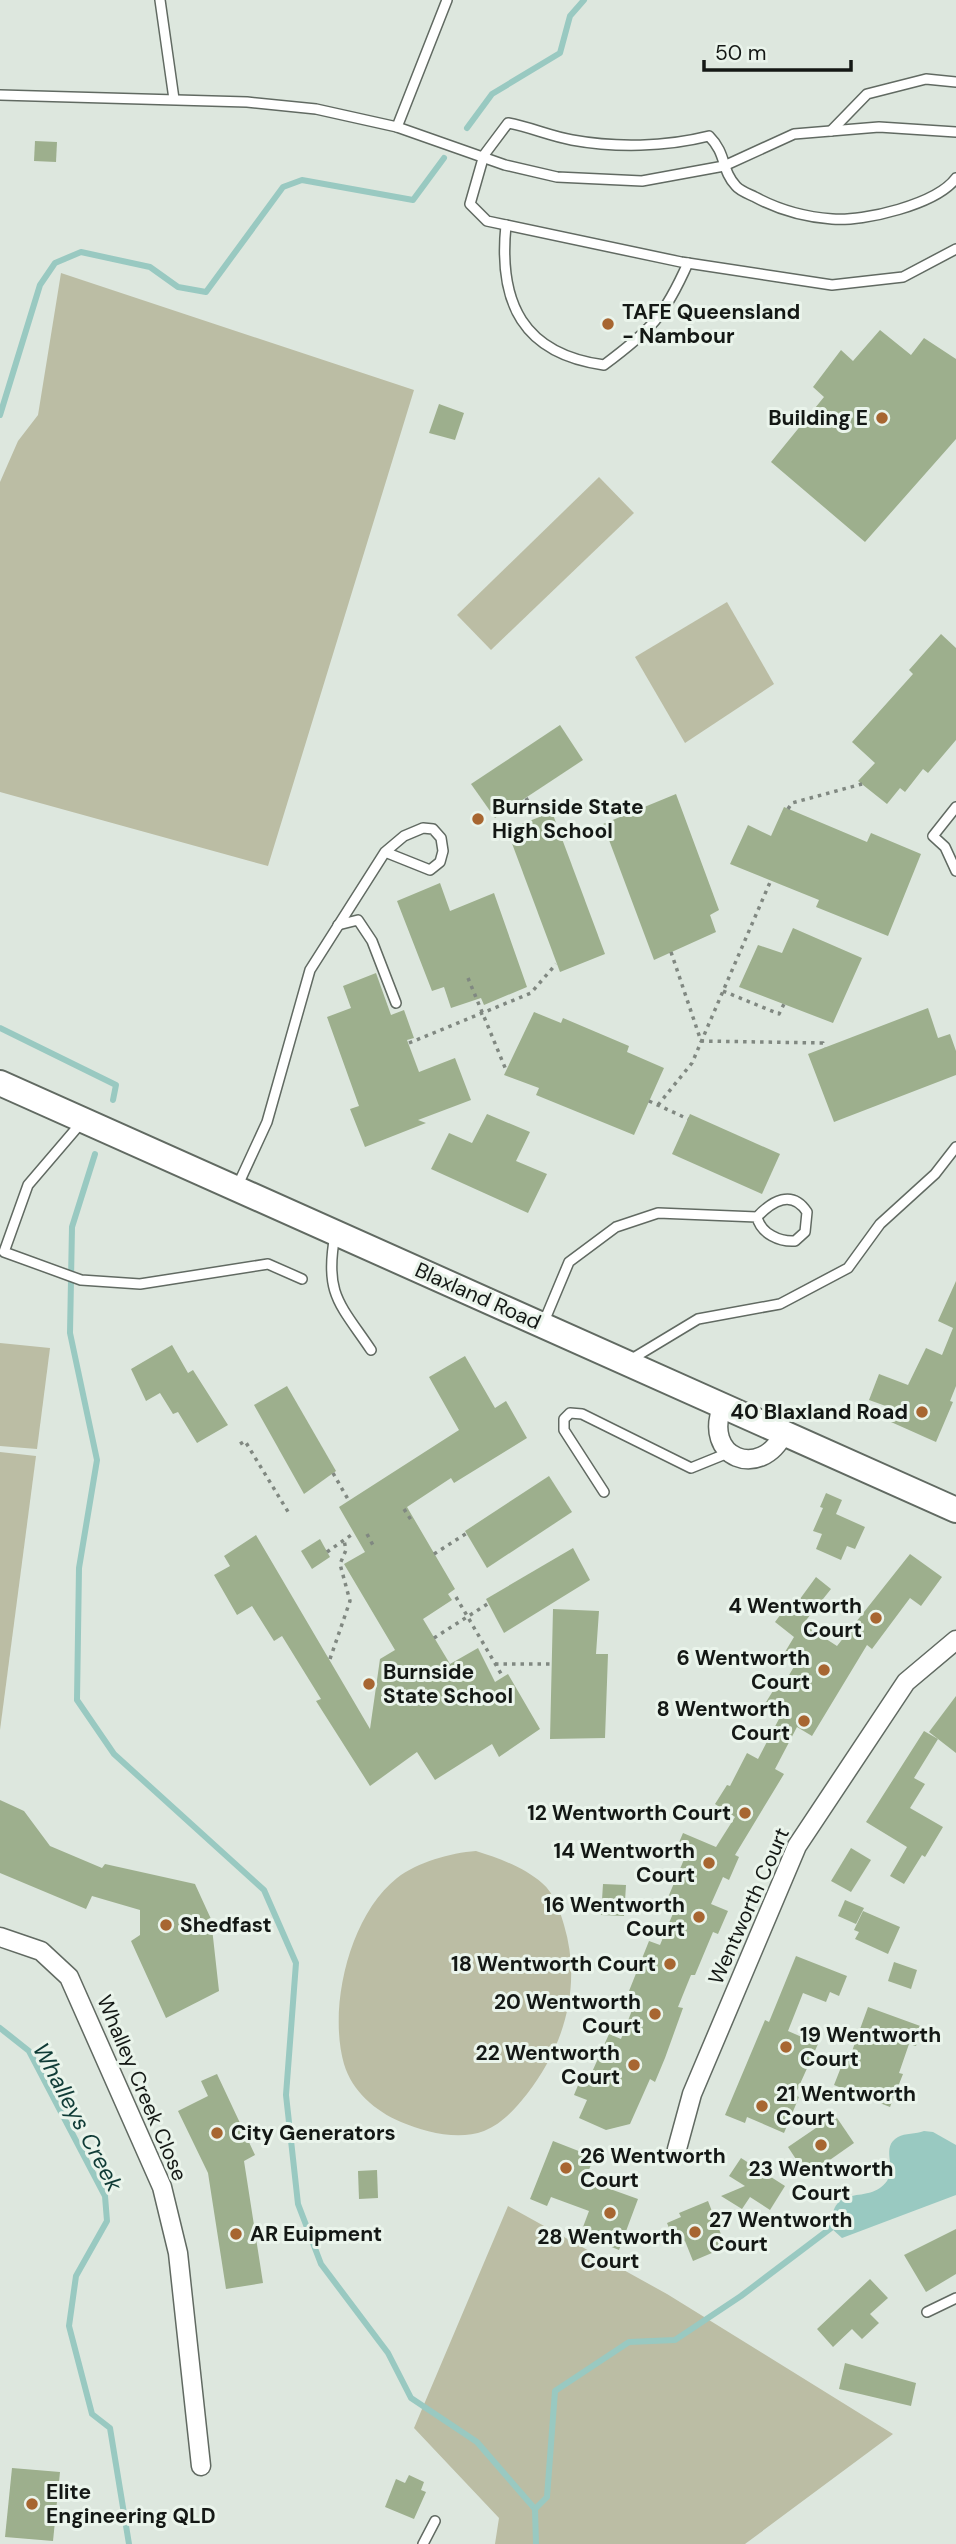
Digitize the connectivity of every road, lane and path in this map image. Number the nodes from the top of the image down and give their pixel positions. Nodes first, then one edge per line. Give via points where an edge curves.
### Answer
1 (160, 0) edge
2 (447, 0) edge
3 (956, 82) edge
4 (0, 95) edge
5 (174, 99) junction
6 (397, 127) junction
7 (831, 131) junction
8 (956, 132) edge
9 (484, 155) junction
10 (724, 166) junction
11 (956, 178) edge
12 (506, 225) junction
13 (956, 248) edge
14 (688, 263) junction
15 (862, 784) dead end
16 (526, 798) dead end
17 (956, 807) edge
18 (788, 808) dead end
19 (538, 818) dead end
20 (385, 852) junction
21 (956, 871) edge
22 (771, 880) dead end
23 (338, 925) junction
24 (671, 952) dead end
25 (556, 964) dead end
26 (468, 978) dead end
27 (723, 991) junction
28 (396, 1003) dead end
29 (784, 1004) dead end
30 (483, 1013) junction
31 (701, 1041) junction
32 (408, 1043) dead end
33 (824, 1048) dead end
34 (506, 1070) dead end
35 (0, 1083) edge
36 (649, 1101) dead end
37 (658, 1105) junction
38 (688, 1119) dead end
39 (82, 1121) junction
40 (956, 1147) edge
41 (236, 1189) junction
42 (757, 1217) junction
43 (335, 1233) junction
44 (302, 1279) dead end
45 (543, 1325) junction
46 (371, 1350) dead end
47 (626, 1363) junction
48 (723, 1405) junction
49 (784, 1433) junction
50 (240, 1444) dead end
51 (728, 1453) junction
52 (333, 1474) dead end
53 (604, 1492) dead end
54 (349, 1501) dead end
55 (955, 1507) edge
56 (404, 1508) dead end
57 (290, 1515) dead end
58 (413, 1523) dead end
59 (354, 1533) dead end
60 (467, 1533) dead end
61 (367, 1534) dead end
62 (344, 1540) junction
63 (374, 1547) dead end
64 (327, 1552) dead end
65 (435, 1554) dead end
66 (456, 1597) dead end
67 (489, 1604) dead end
68 (468, 1616) junction
69 (434, 1638) dead end
70 (956, 1640) edge
71 (330, 1659) dead end
72 (495, 1664) junction
73 (551, 1664) dead end
74 (503, 1677) dead end
75 (0, 1937) edge
76 (677, 2150) dead end
77 (956, 2298) edge
78 (927, 2312) dead end
79 (201, 2466) dead end
80 (435, 2521) dead end
81 (423, 2544) edge

1 - 5 lane
2 - 6 lane
3 - 7 lane via 926,79 867,94
4 - 5 lane
5 - 6 lane via 316,109
6 - 9 lane
7 - 8 lane via 878,127
7 - 10 lane via 794,134
9 - 10 lane via 557,177 642,181
9 - 10 lane via 508,123 611,145 709,136 721,148
9 - 12 lane via 470,204 486,221
10 - 11 lane via 737,187 778,209 833,220 873,216 921,201 949,187
12 - 14 lane
12 - 14 lane via 506,278 519,318 545,347 577,361 604,365 634,343 656,323
13 - 14 lane via 903,277 832,285
15 - 18 path via 792,803
16 - 19 path
17 - 21 lane via 933,836 945,847
20 - 20 lane via 423,828 433,829 443,850 440,862 430,870
20 - 23 lane
22 - 27 path
23 - 28 lane via 358,919 372,941
23 - 41 lane via 310,970 267,1122
24 - 31 path
25 - 30 path via 531,993
26 - 30 path
27 - 29 path via 779,1014
27 - 31 path
30 - 32 path
30 - 34 path
31 - 33 path via 823,1043
31 - 37 path via 692,1063
35 - 39 street, Blaxland Road
36 - 37 path
37 - 38 path
39 - 41 street, Blaxland Road
39 - 44 lane via 28,1185 5,1252 81,1280 140,1284 268,1264
40 - 47 lane via 935,1174 880,1224 848,1269 780,1304 698,1319
41 - 43 street, Blaxland Road
42 - 42 lane via 759,1225 783,1242 795,1241 805,1232 807,1212 802,1204 776,1200
42 - 45 lane via 658,1213 616,1227 569,1262
43 - 45 street, Blaxland Road
43 - 46 lane via 332,1293
45 - 47 street, Blaxland Road
47 - 48 street, Blaxland Road
48 - 49 street, Blaxland Road
48 - 51 street via 717,1419 718,1440
49 - 51 street via 777,1448 765,1457 738,1458
49 - 55 street, Blaxland Road
50 - 57 path via 245,1441
51 - 53 lane via 691,1468 582,1414 570,1413 564,1419 564,1430
52 - 54 path
56 - 58 path
59 - 62 path
60 - 65 path
61 - 63 path
62 - 64 path
62 - 71 path via 346,1550 340,1564 350,1601
66 - 68 path
67 - 68 path
68 - 69 path
68 - 72 path
70 - 76 street, Wentworth Court via 906,1682 797,1846 692,2094
72 - 73 path
72 - 74 path
75 - 79 street, Whalley Creek Close via 41,1951 69,1977 163,2187 178,2253
77 - 78 lane
80 - 81 lane

